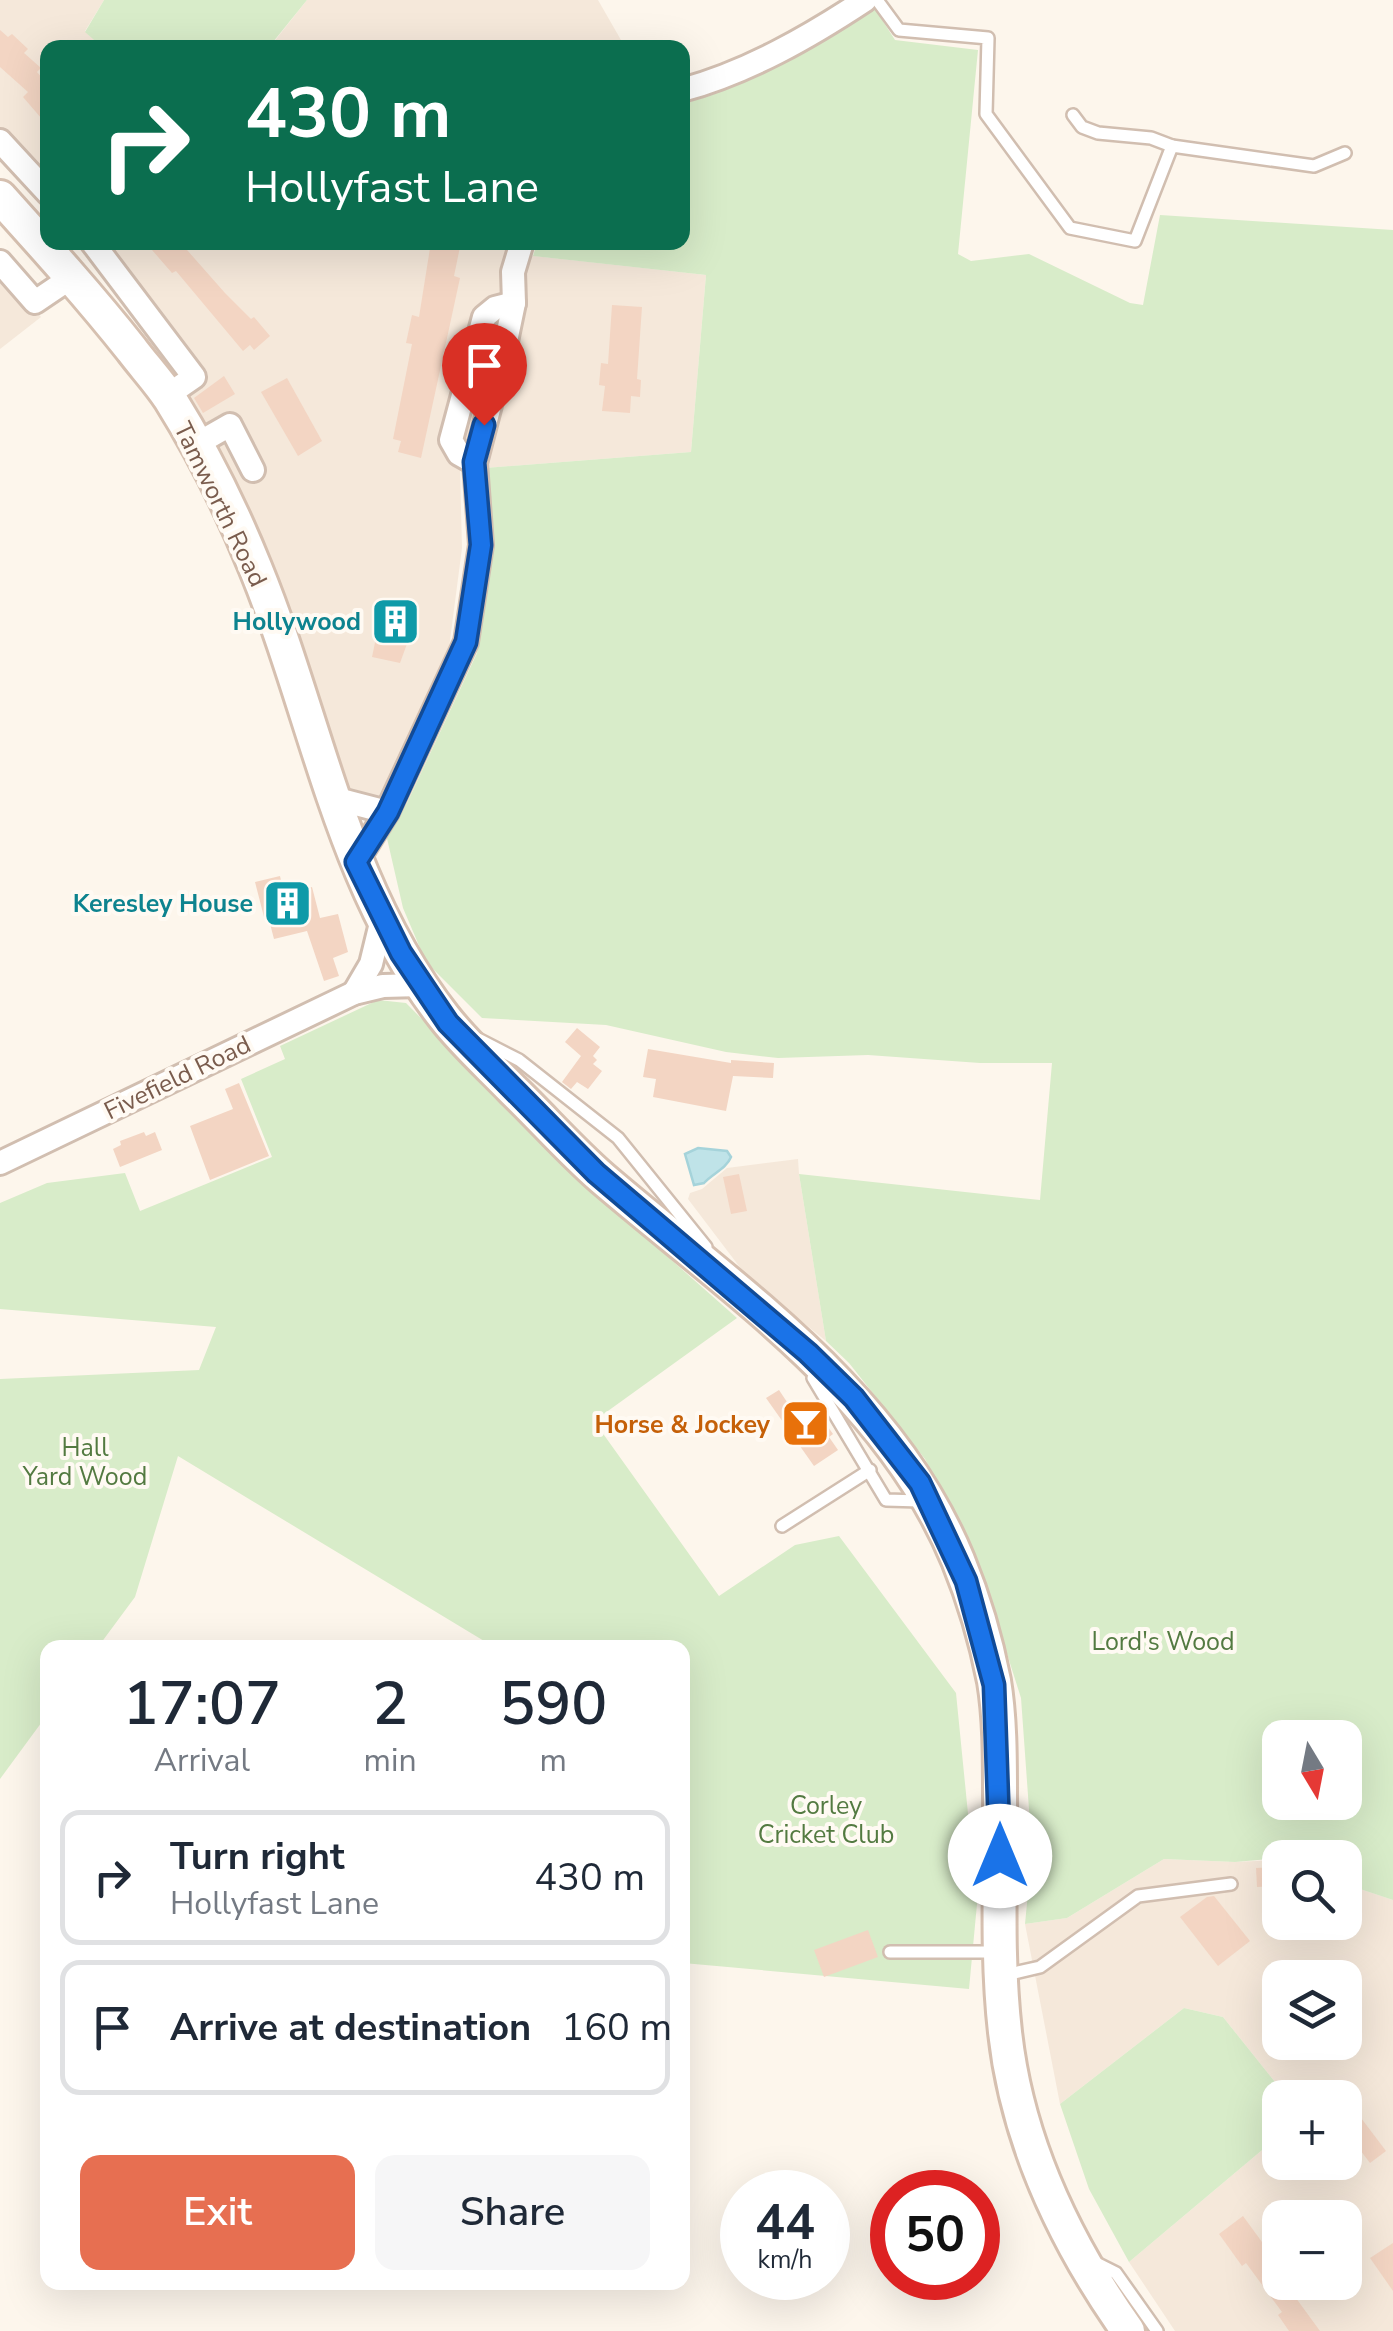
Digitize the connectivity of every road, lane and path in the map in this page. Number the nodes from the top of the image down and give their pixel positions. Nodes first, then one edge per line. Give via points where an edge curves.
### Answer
1 (865, 0) edge
2 (877, 0) edge
3 (690, 88) edge
4 (1073, 115) dead end
5 (0, 140) edge
6 (1172, 146) junction
7 (1345, 153) dead end
8 (40, 184) edge
9 (0, 198) edge
10 (40, 242) edge
11 (47, 250) edge
12 (98, 250) edge
13 (520, 250) edge
14 (0, 262) edge
15 (72, 277) junction
16 (168, 394) junction
17 (195, 444) junction
18 (253, 470) dead end
19 (333, 798) junction
20 (388, 812) junction
21 (356, 862) junction
22 (382, 919) junction
23 (420, 984) junction
24 (354, 993) junction
25 (0, 1162) edge
26 (786, 1333) junction
27 (870, 1470) junction
28 (930, 1501) junction
29 (782, 1526) dead end
30 (1231, 1884) dead end
31 (890, 1952) dead end
32 (1001, 1964) junction
33 (1079, 2254) junction
34 (1128, 2331) edge
35 (1157, 2331) edge

1 - 3 street via 824,28 722,79
2 - 6 lane via 899,30 988,38 986,114 1070,228 1135,242
4 - 6 lane via 1082,127
5 - 8 street
6 - 7 lane via 1314,166
9 - 10 main road, Tamworth Road
11 - 15 main road, Tamworth Road
12 - 16 street via 194,376
13 - 20 street via 514,303 474,462 481,545 466,642
14 - 15 street via 35,302
15 - 16 main road, Tamworth Road
16 - 17 main road, Tamworth Road
17 - 18 street via 225,418
17 - 19 main road, Tamworth Road via 256,570
19 - 20 street
19 - 21 main road, Tamworth Road
20 - 21 street
21 - 22 main road, Tamworth Road
22 - 23 main road, Tamworth Road
22 - 24 street via 371,964
23 - 24 street, Fivefield Road
23 - 26 main road, Tamworth Road via 448,1023 596,1173
24 - 25 street, Fivefield Road
26 - 27 lane
26 - 28 main road, Tamworth Road via 866,1412
27 - 28 lane via 886,1500
27 - 29 lane
28 - 32 main road, Tamworth Road via 973,1600 994,1685
30 - 32 lane via 1138,1896 1040,1967
31 - 32 lane
32 - 33 main road, Tamworth Road via 1006,2039 1022,2119
33 - 34 main road, Tamworth Road
33 - 35 lane via 1116,2273

